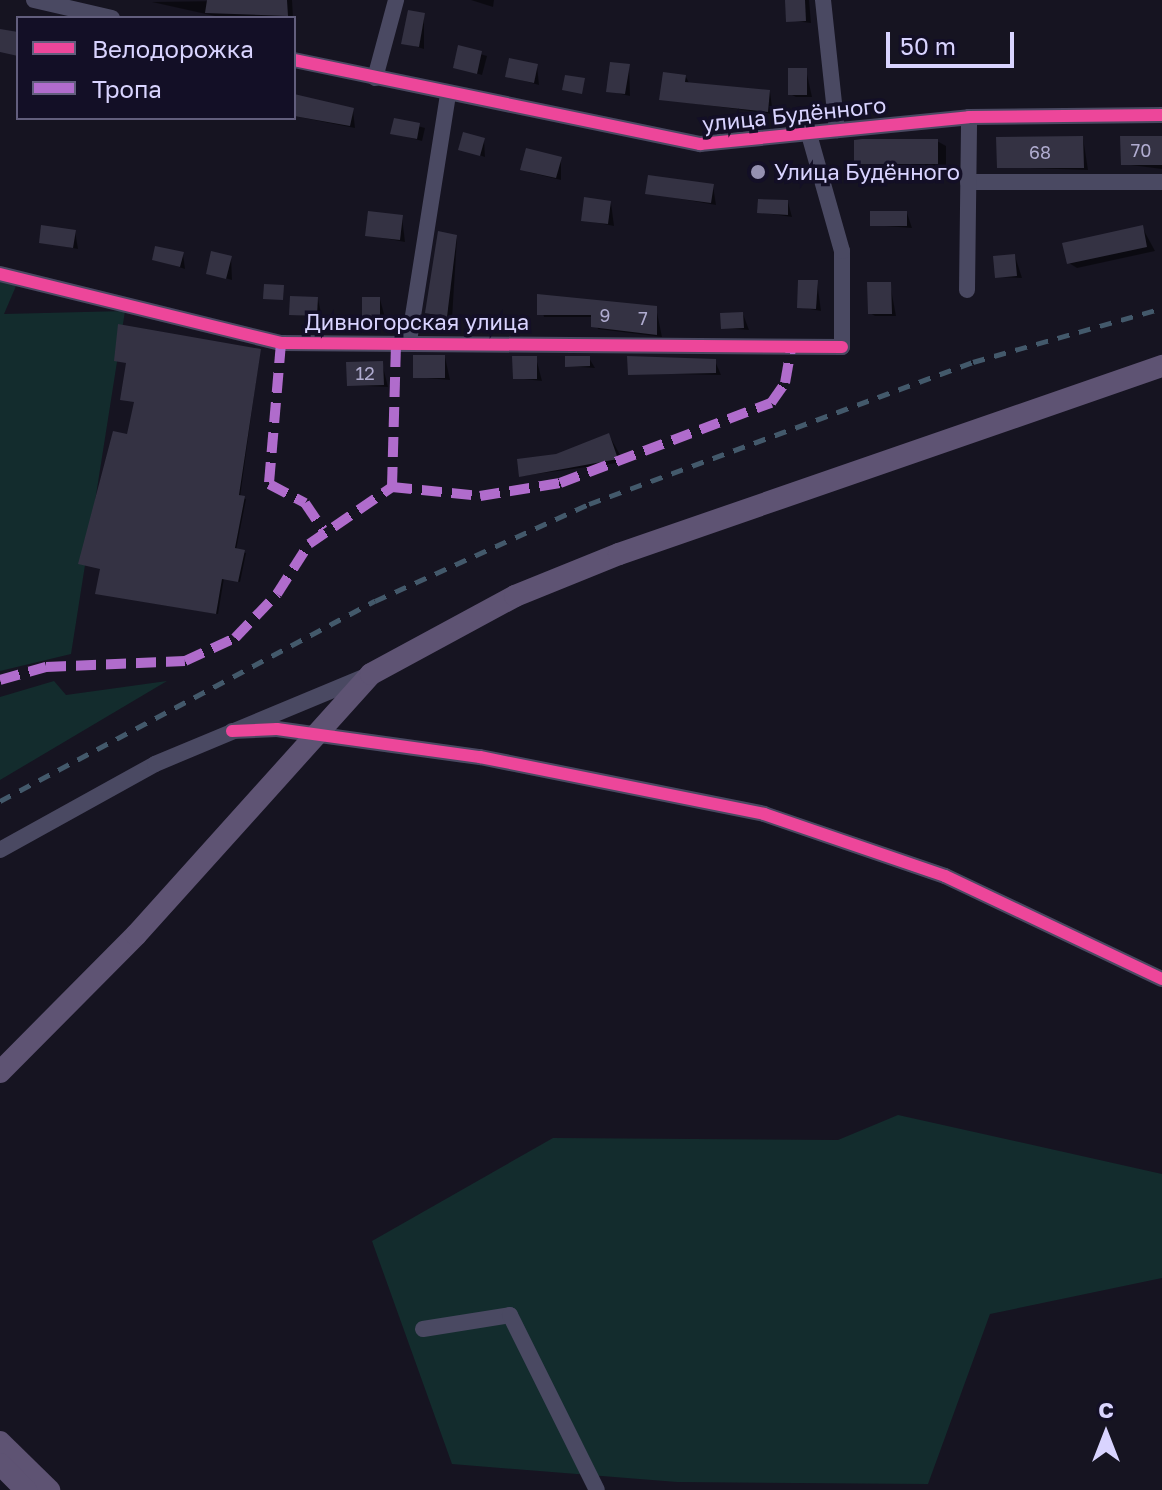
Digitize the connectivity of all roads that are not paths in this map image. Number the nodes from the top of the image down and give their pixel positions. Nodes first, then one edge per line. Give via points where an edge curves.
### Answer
1 (34, 0) edge
2 (396, 0) edge
3 (823, 0) edge
4 (103, 16) edge
5 (296, 60) edge
6 (375, 78) junction
7 (448, 94) junction
8 (1162, 115) edge
9 (969, 117) junction
10 (837, 130) junction
11 (809, 134) junction
12 (968, 182) junction
13 (1162, 182) edge
14 (0, 274) edge
15 (967, 290) dead end
16 (409, 341) junction
17 (1162, 366) edge
18 (371, 674) junction
19 (232, 731) junction
20 (319, 738) junction
21 (0, 850) edge
22 (1162, 979) edge
23 (0, 1072) edge
24 (423, 1329) dead end
25 (0, 1442) edge
26 (0, 1464) edge
27 (26, 1490) edge
28 (49, 1490) edge
29 (597, 1490) edge

1 - 4 street
2 - 6 street
3 - 10 street
5 - 6 street, улица Будённого
6 - 7 street, улица Будённого
7 - 11 street, улица Будённого via 657,141
7 - 16 street
8 - 9 street, улица Будённого
9 - 10 street, улица Будённого
9 - 12 street
10 - 11 street, улица Будённого
11 - 16 street, Дивногорская улица via 842,251 842,347
12 - 13 street
12 - 15 street
14 - 16 street, Дивногорская улица via 281,343
17 - 18 main road via 619,554 515,596
18 - 19 street
18 - 20 main road
19 - 20 street
19 - 21 street
20 - 22 street via 576,772 850,839
20 - 23 main road
24 - 29 street via 510,1315
25 - 28 main road
26 - 27 main road

